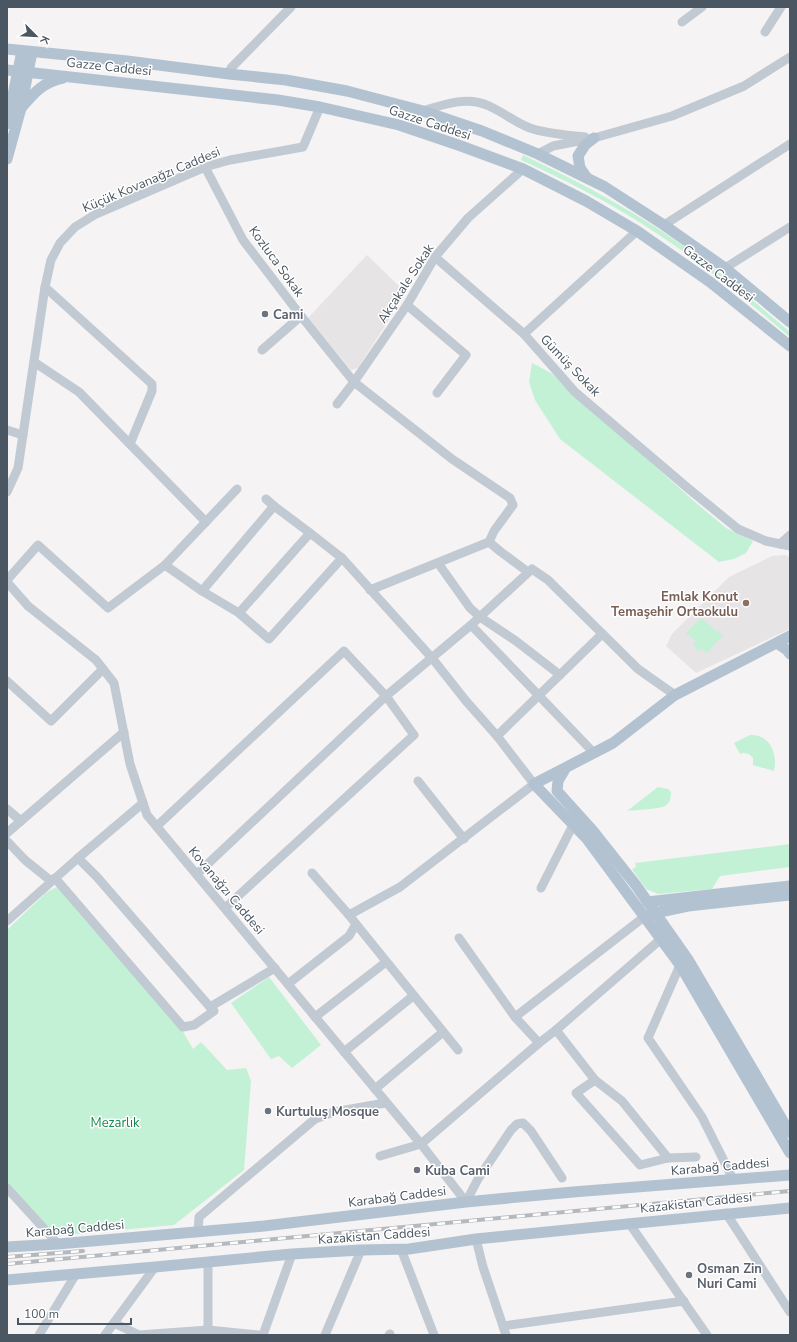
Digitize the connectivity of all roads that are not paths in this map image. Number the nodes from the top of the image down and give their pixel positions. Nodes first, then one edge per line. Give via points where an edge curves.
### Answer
1 (291, 7) edge
2 (702, 7) edge
3 (781, 7) edge
4 (682, 22) dead end
5 (765, 32) dead end
6 (7, 49) edge
7 (27, 51) junction
8 (790, 58) edge
9 (7, 70) edge
10 (23, 71) junction
11 (229, 74) junction
12 (71, 76) junction
13 (7, 88) edge
14 (17, 105) junction
15 (320, 107) junction
16 (423, 111) junction
17 (7, 124) edge
18 (594, 138) junction
19 (790, 144) edge
20 (538, 154) junction
21 (7, 158) edge
22 (205, 167) junction
23 (523, 169) junction
24 (587, 178) junction
25 (664, 225) junction
26 (790, 227) edge
27 (637, 231) junction
28 (435, 257) junction
29 (725, 268) junction
30 (45, 287) junction
31 (407, 305) junction
32 (301, 316) junction
33 (790, 322) edge
34 (524, 334) junction
35 (790, 346) edge
36 (262, 350) dead end
37 (34, 362) junction
38 (354, 382) junction
39 (437, 393) dead end
40 (337, 404) dead end
41 (7, 430) edge
42 (23, 435) junction
43 (130, 444) junction
44 (237, 489) dead end
45 (7, 492) edge
46 (266, 499) dead end
47 (274, 506) junction
48 (206, 522) junction
49 (310, 532) junction
50 (790, 535) edge
51 (489, 542) junction
52 (780, 544) junction
53 (790, 546) edge
54 (342, 558) junction
55 (438, 563) junction
56 (164, 566) junction
57 (528, 572) junction
58 (7, 581) edge
59 (370, 590) junction
60 (202, 591) junction
61 (238, 613) junction
62 (480, 617) junction
63 (471, 625) junction
64 (602, 634) junction
65 (790, 636) edge
66 (777, 643) junction
67 (790, 654) edge
68 (432, 658) junction
69 (103, 669) junction
70 (560, 675) junction
71 (7, 681) edge
72 (539, 695) junction
73 (675, 695) junction
74 (386, 696) junction
75 (124, 732) junction
76 (497, 736) junction
77 (594, 753) junction
78 (566, 768) junction
79 (418, 781) dead end
80 (534, 784) junction
81 (557, 791) junction
82 (548, 798) junction
83 (144, 803) junction
84 (7, 809) edge
85 (21, 821) junction
86 (573, 825) junction
87 (157, 826) junction
88 (7, 833) edge
89 (464, 839) junction
90 (7, 842) edge
91 (78, 858) junction
92 (312, 873) dead end
93 (196, 874) junction
94 (53, 880) junction
95 (790, 886) edge
96 (541, 888) dead end
97 (790, 895) edge
98 (647, 902) junction
99 (225, 908) junction
100 (655, 913) junction
101 (349, 915) junction
102 (644, 917) junction
103 (7, 921) edge
104 (356, 924) junction
105 (459, 938) dead end
106 (661, 939) junction
107 (386, 962) junction
108 (680, 965) junction
109 (275, 968) junction
110 (288, 984) junction
111 (413, 996) junction
112 (210, 1007) junction
113 (315, 1017) junction
114 (515, 1017) junction
115 (556, 1030) junction
116 (443, 1032) junction
117 (539, 1043) junction
118 (458, 1050) dead end
119 (344, 1052) junction
120 (595, 1080) junction
121 (375, 1089) junction
122 (385, 1103) junction
123 (790, 1133) edge
124 (421, 1144) junction
125 (790, 1153) edge
126 (380, 1156) dead end
127 (696, 1157) dead end
128 (668, 1158) junction
129 (790, 1175) edge
130 (562, 1178) dead end
131 (733, 1179) junction
132 (7, 1188) edge
133 (466, 1202) junction
134 (790, 1208) edge
135 (726, 1213) junction
136 (629, 1223) junction
137 (198, 1232) junction
138 (476, 1239) junction
139 (58, 1244) junction
140 (7, 1247) edge
141 (401, 1249) junction
142 (361, 1250) junction
143 (292, 1254) junction
144 (208, 1263) junction
145 (155, 1268) junction
146 (76, 1274) junction
147 (7, 1280) edge
148 (684, 1301) junction
149 (789, 1309) edge
150 (114, 1323) junction
151 (502, 1326) junction
152 (208, 1333) edge
153 (39, 1335) edge
154 (105, 1335) edge
155 (258, 1335) edge
156 (263, 1335) edge
157 (326, 1335) edge
158 (434, 1335) edge
159 (506, 1335) edge
160 (707, 1335) edge

1 - 11 street via 231,68
2 - 4 street
3 - 5 street
6 - 7 main road, Gazze Caddesi
7 - 10 main road
7 - 11 main road, Gazze Caddesi
8 - 18 street via 744,86 672,116
9 - 10 main road, Gazze Caddesi
10 - 12 main road, Gazze Caddesi
10 - 14 main road
11 - 16 main road, Gazze Caddesi via 286,80 347,91
12 - 14 main road via 52,80
12 - 15 main road, Gazze Caddesi
13 - 14 main road
14 - 17 main road
14 - 21 main road
15 - 22 street, Küçük Kovanağzı Caddesi via 303,147
15 - 23 main road, Gazze Caddesi via 399,125
16 - 18 street via 451,102 468,101 488,106 530,128 548,133
16 - 20 main road, Gazze Caddesi
18 - 20 street via 553,146
18 - 24 main road via 585,145 578,156 580,168
19 - 25 street
20 - 24 main road, Gazze Caddesi
22 - 30 street, Küçük Kovanağzı Caddesi via 96,214 75,227 60,242 51,260
22 - 32 street, Kozluca Sokak via 243,240
23 - 27 main road, Gazze Caddesi
23 - 28 street, Akçakale Sokak via 468,218
24 - 25 main road, Gazze Caddesi
25 - 29 main road, Gazze Caddesi
26 - 29 street
27 - 34 street
27 - 35 main road, Gazze Caddesi via 710,282
28 - 31 street, Akçakale Sokak
28 - 34 street, Gümüş Sokak
29 - 33 main road, Gazze Caddesi
30 - 37 street, Küçük Kovanağzı Caddesi
30 - 43 street via 152,384 152,391
31 - 38 street, Akçakale Sokak
31 - 39 street via 466,355
32 - 36 street
32 - 38 street, Kozluca Sokak
34 - 52 street, Gümüş Sokak via 575,392 689,489 738,528
37 - 42 street, Küçük Kovanağzı Caddesi
37 - 43 street via 79,392
38 - 40 street, Akçakale Sokak
38 - 51 street, Kozluca Sokak via 452,459 510,498 513,505
41 - 42 street
42 - 45 street, Küçük Kovanağzı Caddesi via 18,468
43 - 48 street
44 - 48 street
46 - 47 street
47 - 49 street
47 - 60 street
48 - 56 street
49 - 54 street
49 - 61 street
50 - 52 street
51 - 55 street
51 - 57 street
52 - 53 street, Gümüş Sokak
54 - 59 street
54 - 61 street via 269,639
55 - 59 street
55 - 62 street via 470,608
56 - 58 street via 108,608 38,545
56 - 60 street
57 - 62 street
57 - 64 street via 532,568 548,580
58 - 69 street, Kovanağzı Caddesi via 28,606 96,660
59 - 68 street
60 - 61 street
62 - 63 street
62 - 70 street
63 - 68 street
63 - 72 street
64 - 70 street
64 - 73 street via 638,669
65 - 66 main road
66 - 67 main road
66 - 73 main road
68 - 74 street
68 - 76 street
69 - 71 street via 51,721
69 - 75 street, Kovanağzı Caddesi via 114,684
70 - 72 street
72 - 76 street
72 - 77 street
73 - 77 main road via 613,743
74 - 87 street via 344,651
74 - 93 street
74 - 99 street via 414,735
75 - 83 street, Kovanağzı Caddesi via 130,764
75 - 85 street
76 - 80 street
77 - 78 main road
78 - 80 main road
78 - 81 main road via 558,781
79 - 89 street
80 - 82 main road
80 - 89 street
81 - 82 main road
81 - 98 main road via 593,831
82 - 86 main road
83 - 87 street, Kovanağzı Caddesi via 147,815
83 - 91 street
84 - 85 street
85 - 88 street
86 - 96 street
86 - 102 main road via 587,839
87 - 93 street, Kovanağzı Caddesi
89 - 101 street via 400,887
90 - 94 street via 25,860
91 - 94 street
91 - 112 street
92 - 101 street
93 - 99 street, Kovanağzı Caddesi
94 - 103 street
94 - 112 street via 183,1027 194,1025 214,1011
95 - 98 main road
97 - 100 main road via 688,906
98 - 100 main road
99 - 109 street, Kovanağzı Caddesi
100 - 102 street
100 - 123 main road via 689,961
101 - 104 street
102 - 106 main road
102 - 114 street
104 - 107 street
104 - 110 street via 349,936
105 - 114 street
106 - 108 main road
106 - 115 street
107 - 111 street
107 - 113 street
108 - 125 main road
108 - 131 street via 648,1038 702,1117
109 - 110 street, Kovanağzı Caddesi
109 - 112 street
110 - 113 street, Kovanağzı Caddesi
111 - 116 street
111 - 119 street
113 - 119 street, Kovanağzı Caddesi
114 - 117 street
115 - 117 street
115 - 120 street
116 - 118 street
116 - 121 street
117 - 124 street
119 - 121 street, Kovanağzı Caddesi
120 - 128 street via 622,1101
120 - 128 street via 576,1093 640,1165
121 - 122 street, Kovanağzı Caddesi
122 - 124 street, Kovanağzı Caddesi
122 - 137 street via 334,1112 315,1119 199,1217
124 - 126 street
124 - 133 street, Kovanağzı Caddesi
127 - 128 street
129 - 131 main road, Karabağ Caddesi
130 - 133 street via 523,1122 511,1130 478,1179
131 - 133 main road, Karabağ Caddesi
132 - 139 street
133 - 137 main road, Karabağ Caddesi
134 - 135 main road, Kazakistan Caddesi
135 - 136 main road, Kazakistan Caddesi
135 - 149 street
136 - 138 main road, Kazakistan Caddesi
136 - 148 street
137 - 139 main road, Karabağ Caddesi
138 - 141 main road, Kazakistan Caddesi
138 - 151 street
139 - 140 main road, Karabağ Caddesi
141 - 142 main road, Kazakistan Caddesi
141 - 158 street
142 - 143 main road, Kazakistan Caddesi
142 - 157 street
143 - 144 main road, Kazakistan Caddesi
143 - 156 street
144 - 145 main road, Kazakistan Caddesi
144 - 152 street
145 - 146 main road, Kazakistan Caddesi
145 - 150 street
146 - 147 main road, Kazakistan Caddesi
146 - 153 street
148 - 151 street
148 - 160 street
150 - 152 street via 139,1335
150 - 154 street
151 - 159 street
152 - 155 street

